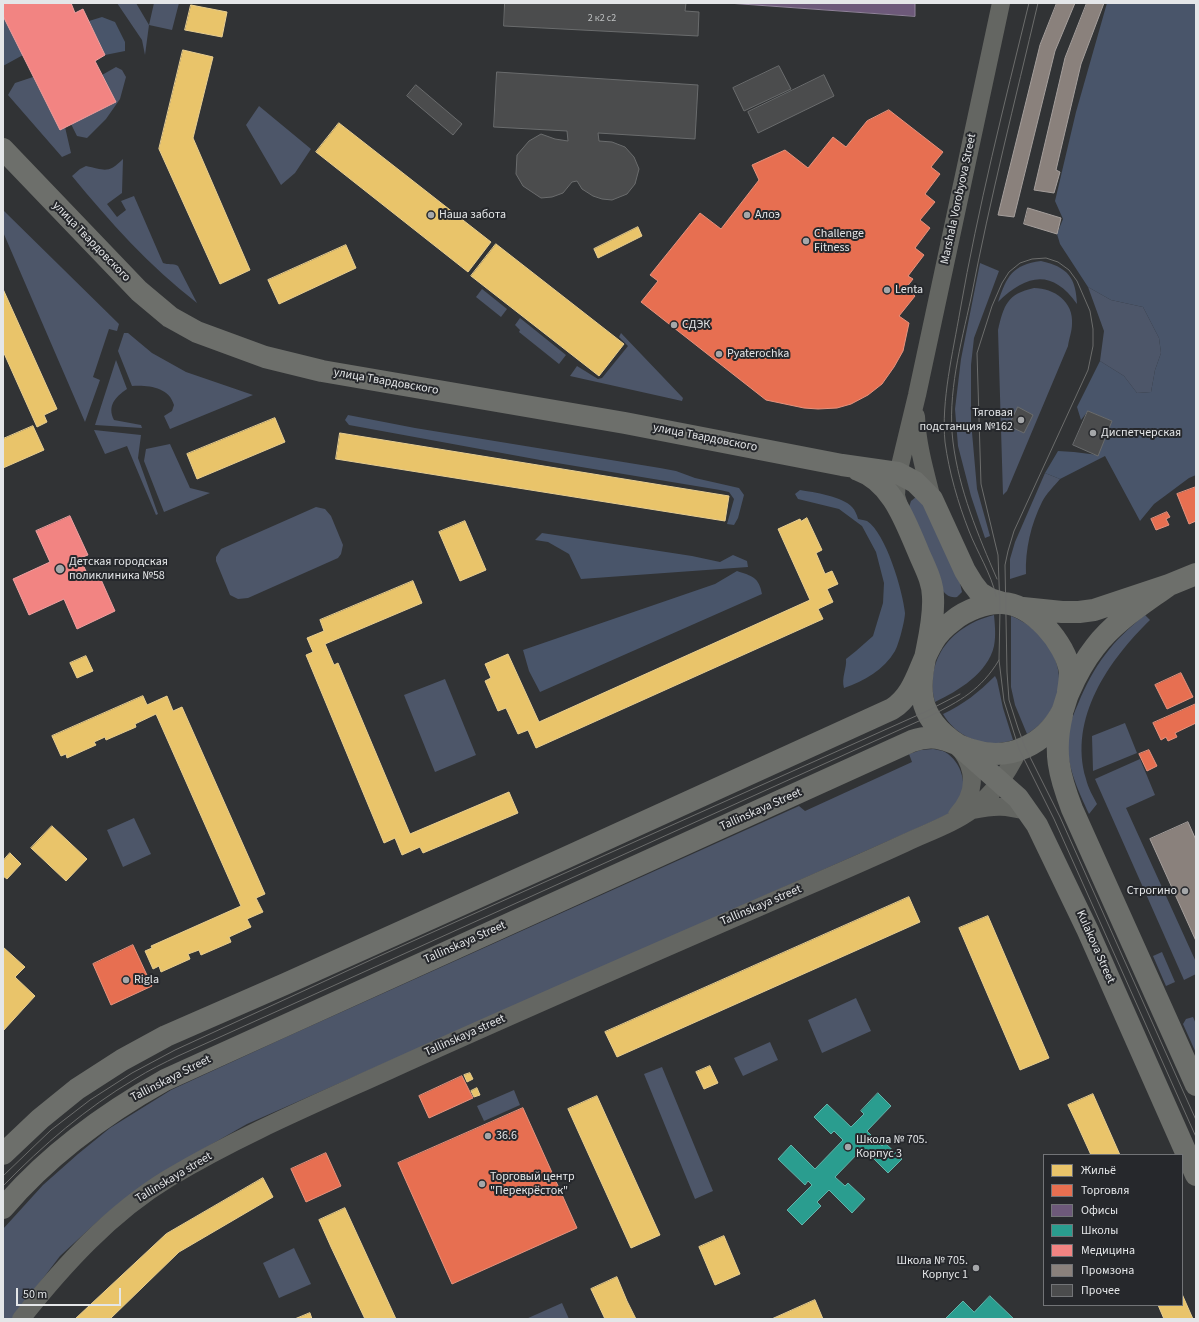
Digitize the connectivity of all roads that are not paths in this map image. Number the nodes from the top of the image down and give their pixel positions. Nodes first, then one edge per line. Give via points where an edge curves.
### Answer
1 (1001, 3) edge
2 (3, 149) edge
3 (916, 394) junction
4 (842, 465) junction
5 (898, 473) junction
6 (932, 499) junction
7 (902, 514) junction
8 (1196, 574) edge
9 (1169, 585) junction
10 (1008, 605) junction
11 (924, 659) junction
12 (1065, 702) junction
13 (957, 744) junction
14 (1019, 749) junction
15 (1000, 782) junction
16 (972, 810) junction
17 (1028, 812) junction
18 (953, 821) junction
19 (1196, 1085) edge
20 (3, 1154) edge
21 (1196, 1175) edge
22 (3, 1208) edge
23 (21, 1319) edge

1 - 3 street, Marshala Vorobyova Street
2 - 4 main road, улица Твардовского via 153,304 197,332 239,348 322,371 625,423
3 - 5 street, Marshala Vorobyova Street
3 - 6 street, Marshala Vorobyova Street via 918,436
4 - 5 main road, улица Твардовского
4 - 7 main road, улица Твардовского via 861,471 880,484
5 - 6 main road, улица Твардовского via 915,482
5 - 7 street, Marshala Vorobyova Street via 896,492
6 - 10 main road, улица Твардовского via 973,584 990,600
7 - 11 main road, улица Твардовского via 933,592 932,617
8 - 9 main road, Tallinskaya Street
9 - 10 main road, Tallinskaya Street via 1086,611 1062,612
9 - 12 main road, Tallinskaya Street via 1125,617 1096,645 1083,663
10 - 11 main road, Tallinskaya Street via 983,606 955,619 933,641
10 - 12 main road, Tallinskaya Street via 1031,614 1044,624 1057,641 1070,673
11 - 13 main road, Tallinskaya Street via 920,686 923,703 934,723
11 - 20 main road, Tallinskaya Street via 909,694 892,709 166,1036 77,1089
12 - 14 main road, Tallinskaya Street via 1055,724 1034,743
12 - 19 main road via 1058,730 1057,750 1060,773 1070,803
13 - 14 main road, Tallinskaya Street via 988,754
13 - 15 main road, Kulakova Street
13 - 18 street via 970,768 973,783 970,796
13 - 22 main road, Tallinskaya Street via 933,737 912,741 185,1069 126,1102 91,1127 38,1172
14 - 15 street
15 - 16 street
15 - 17 main road, Kulakova Street via 1018,798
16 - 17 street via 1005,806
16 - 18 street, Tallinskaya street
17 - 21 main road, Kulakova Street via 1048,846 1088,931
18 - 23 street, Tallinskaya street via 522,1010 252,1132 170,1178 125,1209 69,1263

